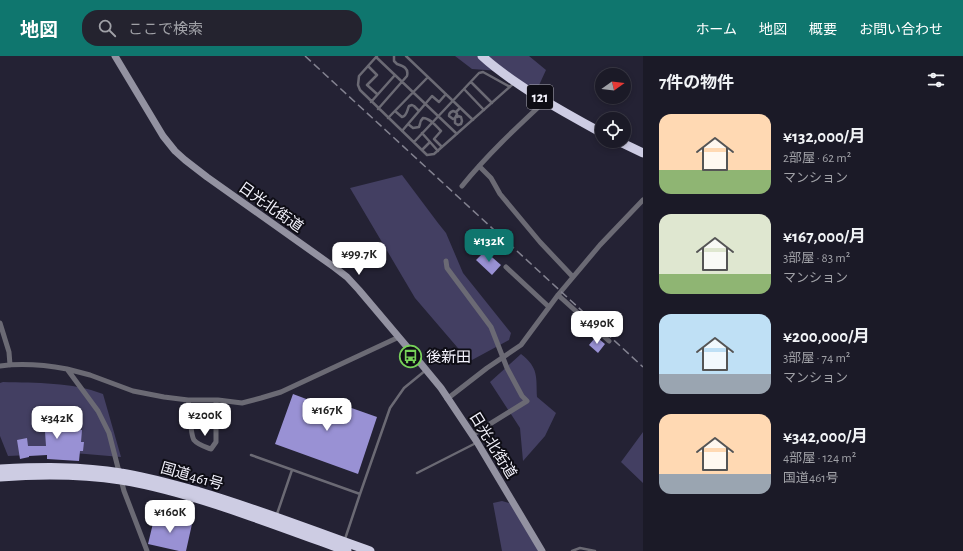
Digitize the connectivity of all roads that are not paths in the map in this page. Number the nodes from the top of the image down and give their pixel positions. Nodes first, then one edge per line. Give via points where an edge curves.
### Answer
1 (114, 56) edge
2 (394, 56) edge
3 (406, 56) edge
4 (482, 56) edge
5 (377, 57) edge
6 (368, 66) junction
7 (395, 75) junction
8 (428, 77) junction
9 (402, 82) junction
10 (471, 82) junction
11 (513, 84) junction
12 (464, 89) junction
13 (413, 92) junction
14 (377, 94) junction
15 (446, 94) junction
16 (453, 101) junction
17 (546, 101) junction
18 (370, 102) junction
19 (492, 103) junction
20 (425, 104) junction
21 (460, 108) junction
22 (378, 109) junction
23 (419, 110) junction
24 (484, 110) junction
25 (395, 111) junction
26 (456, 112) junction
27 (438, 116) junction
28 (456, 117) junction
29 (388, 118) junction
30 (473, 120) junction
31 (432, 122) junction
32 (408, 124) junction
33 (456, 124) junction
34 (451, 128) junction
35 (595, 129) edge
36 (402, 131) junction
37 (422, 133) junction
38 (457, 134) junction
39 (414, 142) junction
40 (430, 142) junction
41 (442, 147) junction
42 (631, 147) edge
43 (422, 150) junction
44 (438, 151) junction
45 (643, 153) edge
46 (479, 166) junction
47 (462, 186) dead end
48 (643, 200) edge
49 (446, 261) dead end
50 (506, 267) dead end
51 (573, 277) junction
52 (558, 295) junction
53 (549, 307) junction
54 (0, 323) edge
55 (399, 337) junction
56 (609, 341) dead end
57 (503, 358) junction
58 (10, 365) junction
59 (0, 366) edge
60 (67, 369) junction
61 (426, 370) junction
62 (447, 398) junction
63 (188, 400) junction
64 (216, 400) junction
65 (472, 435) junction
66 (477, 442) junction
67 (250, 455) dead end
68 (0, 469) edge
69 (292, 470) junction
70 (417, 473) dead end
71 (0, 476) edge
72 (121, 476) junction
73 (360, 494) junction
74 (276, 517) junction
75 (344, 542) junction
76 (147, 551) edge
77 (346, 551) edge
78 (370, 551) edge
79 (542, 551) edge
80 (572, 551) edge
81 (595, 551) edge

1 - 55 street, 日光北街道 via 163,136 184,160 347,276
2 - 9 lane via 397,64 405,67 408,73
3 - 8 lane
4 - 11 highway, 121
5 - 6 lane
5 - 7 lane
6 - 14 lane via 377,75 367,85
6 - 18 lane via 359,76 358,84
7 - 9 lane
7 - 14 lane
8 - 13 lane
8 - 15 lane
9 - 13 lane
9 - 22 lane
10 - 11 lane via 483,72
10 - 12 lane
10 - 19 lane
11 - 17 highway, 121
11 - 19 lane
12 - 16 lane
12 - 24 lane
13 - 20 lane
13 - 25 lane
14 - 18 lane
15 - 16 lane
15 - 20 lane via 439,102 432,96
16 - 21 lane
16 - 27 lane
17 - 35 highway, 121
17 - 46 street
18 - 22 lane
19 - 24 lane
20 - 23 lane
20 - 27 lane
21 - 26 lane
21 - 30 lane
22 - 29 lane
23 - 25 lane via 412,105 409,106 402,117
23 - 32 lane
24 - 30 lane
25 - 29 lane
26 - 28 lane
26 - 28 lane via 449,114 452,119
27 - 31 lane
27 - 34 lane
28 - 33 lane
28 - 33 lane via 460,116 462,120 461,124
29 - 36 lane
30 - 38 lane
31 - 32 lane via 423,118 417,128
31 - 37 lane
31 - 41 lane via 441,131 434,139
32 - 36 lane
33 - 34 lane
34 - 38 lane
36 - 39 lane
37 - 39 lane
37 - 40 lane
38 - 41 lane
39 - 43 lane
40 - 43 lane
40 - 44 lane
41 - 44 lane
42 - 45 highway
43 - 44 lane via 427,155
46 - 47 street
46 - 51 street via 540,242
48 - 51 street
49 - 57 street via 447,268 491,327
50 - 53 street
51 - 52 street
52 - 53 street
52 - 56 street
53 - 57 street via 521,345
54 - 58 street via 9,352
55 - 61 street, 日光北街道
55 - 64 street via 281,392 242,402
57 - 62 street
57 - 65 street via 527,401
58 - 59 street
58 - 60 street
60 - 63 street via 133,391
60 - 72 street via 98,411 109,433
61 - 62 street, 日光北街道
61 - 73 lane via 404,388 390,408
62 - 65 street, 日光北街道
63 - 64 street
63 - 64 street via 191,432 195,441 211,449 216,442
65 - 66 street, 日光北街道
66 - 70 lane
66 - 79 street, 日光北街道
67 - 69 lane
68 - 72 highway, 国道461号 via 70,468
69 - 73 lane
69 - 74 lane
71 - 72 highway, 国道461号
72 - 74 highway, 国道461号 via 153,479
72 - 76 street via 124,491
72 - 77 highway, 国道461号 via 227,508
73 - 75 lane
74 - 75 highway, 国道461号
75 - 78 highway, 国道461号
80 - 81 lane via 580,548

